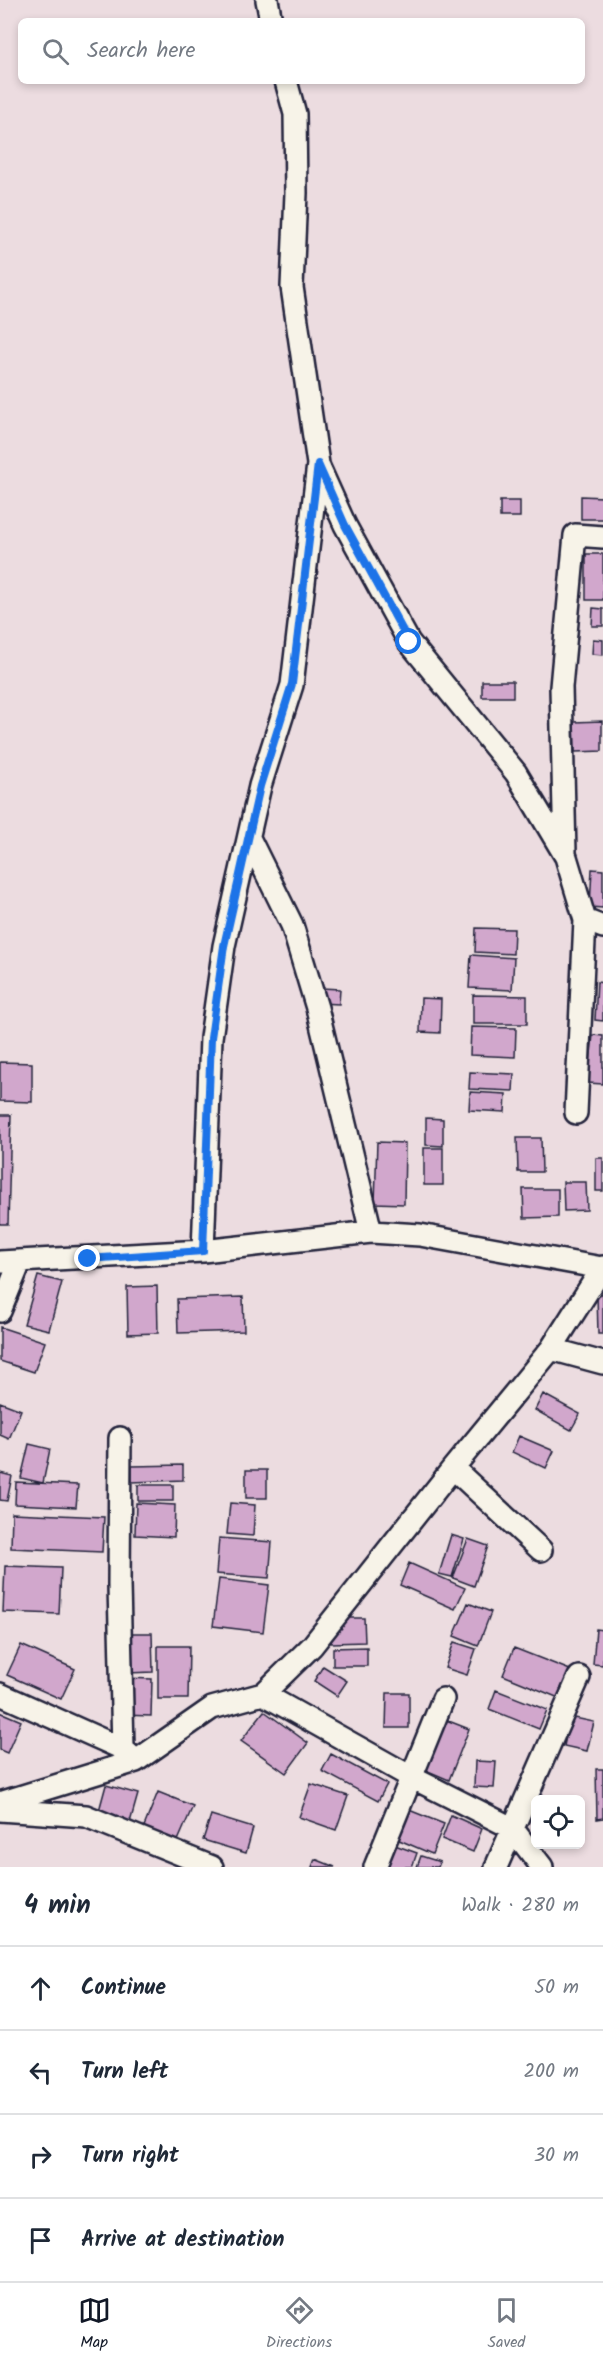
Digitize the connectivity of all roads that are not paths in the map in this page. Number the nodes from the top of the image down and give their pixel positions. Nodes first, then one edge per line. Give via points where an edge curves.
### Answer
1 (267, 0) edge
2 (270, 18) edge
3 (287, 84) edge
4 (318, 464) junction
5 (603, 537) edge
6 (250, 840) junction
7 (566, 857) junction
8 (594, 924) edge
9 (576, 1113) dead end
10 (371, 1232) junction
11 (203, 1251) junction
12 (10, 1262) edge
13 (602, 1268) edge
14 (0, 1311) edge
15 (551, 1349) junction
16 (603, 1363) edge
17 (120, 1438) dead end
18 (453, 1468) junction
19 (540, 1550) dead end
20 (579, 1677) dead end
21 (0, 1694) edge
22 (263, 1694) junction
23 (443, 1699) dead end
24 (130, 1755) junction
25 (411, 1777) junction
26 (0, 1803) edge
27 (0, 1810) edge
28 (512, 1828) junction
29 (212, 1867) edge
30 (375, 1867) edge
31 (496, 1867) edge
32 (542, 1867) edge

1 - 2 street
3 - 4 street via 295,114 292,287
4 - 6 street via 292,684 260,786
4 - 7 street via 345,525 409,642 516,773
5 - 7 street via 575,535 561,687
6 - 10 street via 292,925 317,1008
6 - 11 street via 224,946 211,1038
7 - 8 street
8 - 9 street
10 - 11 street
10 - 13 street via 420,1235
11 - 12 street
12 - 14 street
13 - 15 street
15 - 16 street
15 - 18 street
17 - 24 street via 119,1585
18 - 19 street
18 - 22 street via 312,1646
20 - 28 street
21 - 24 street
22 - 24 street via 212,1708
22 - 25 street
23 - 25 street
24 - 26 street
25 - 28 street
25 - 30 street
27 - 29 street via 86,1816
28 - 31 street
28 - 32 street

